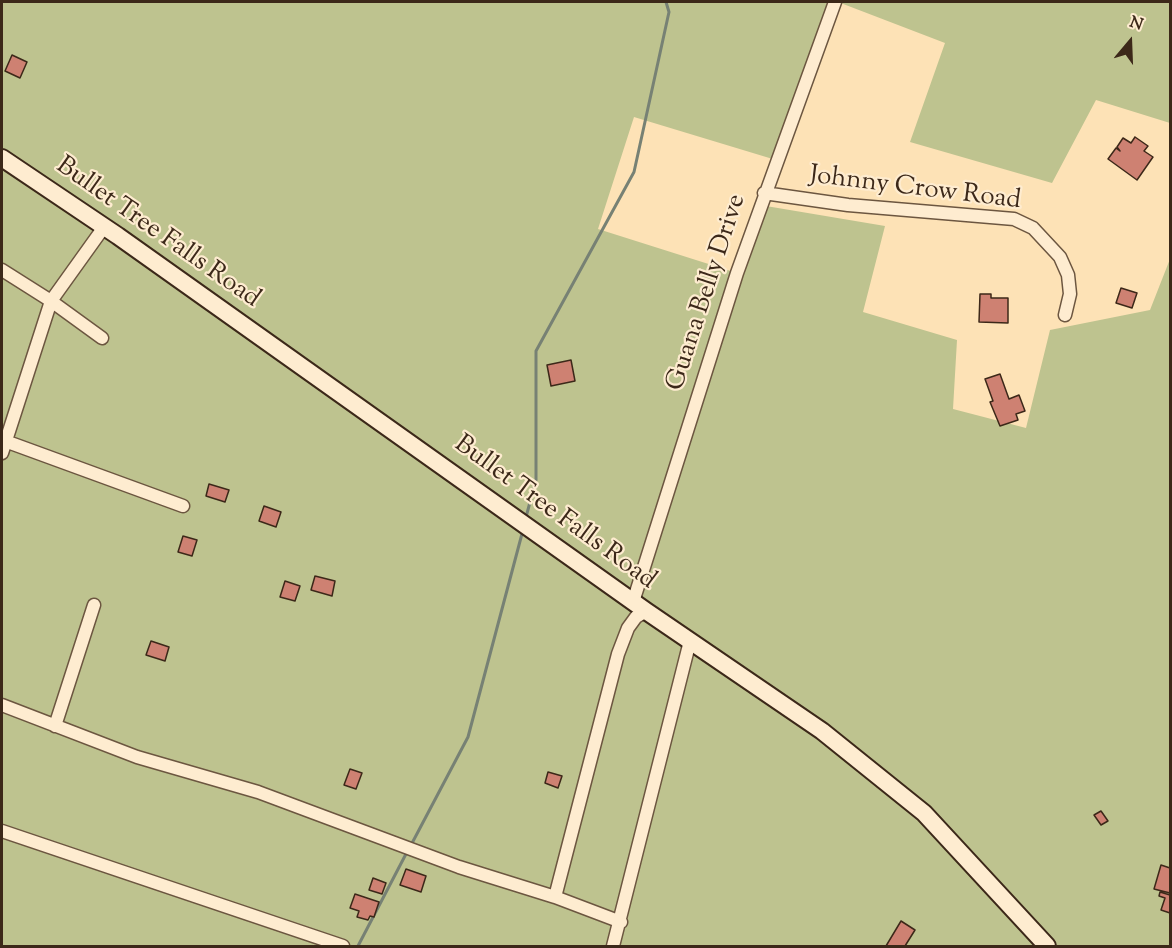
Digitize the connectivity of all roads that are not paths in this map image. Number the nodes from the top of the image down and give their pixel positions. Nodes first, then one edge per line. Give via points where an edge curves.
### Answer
1 (835, 2) edge
2 (2, 158) edge
3 (764, 194) junction
4 (104, 226) junction
5 (2, 270) edge
6 (51, 301) junction
7 (1065, 315) dead end
8 (102, 338) dead end
9 (3, 447) edge
10 (183, 506) dead end
11 (94, 605) dead end
12 (639, 606) junction
13 (690, 641) junction
14 (2, 705) edge
15 (55, 726) junction
16 (2, 831) edge
17 (555, 897) junction
18 (621, 922) junction
19 (343, 946) edge
20 (613, 946) edge
21 (1047, 946) edge

1 - 3 street, Guana Belly Drive
2 - 4 main road, Bullet Tree Falls Road
3 - 7 street, Johnny Crow Road via 1014,219 1033,228 1060,257 1068,275 1070,294
3 - 12 street, Guana Belly Drive
4 - 6 street
4 - 12 main road, Bullet Tree Falls Road
5 - 6 street
6 - 8 street
6 - 9 street
9 - 10 street
11 - 15 street
12 - 13 main road, Bullet Tree Falls Road
12 - 17 street via 618,654
13 - 18 street
13 - 21 main road, Bullet Tree Falls Road via 822,731 924,813
14 - 15 street
15 - 17 street via 136,757 258,792 459,867
16 - 19 street
17 - 18 street
18 - 20 street

